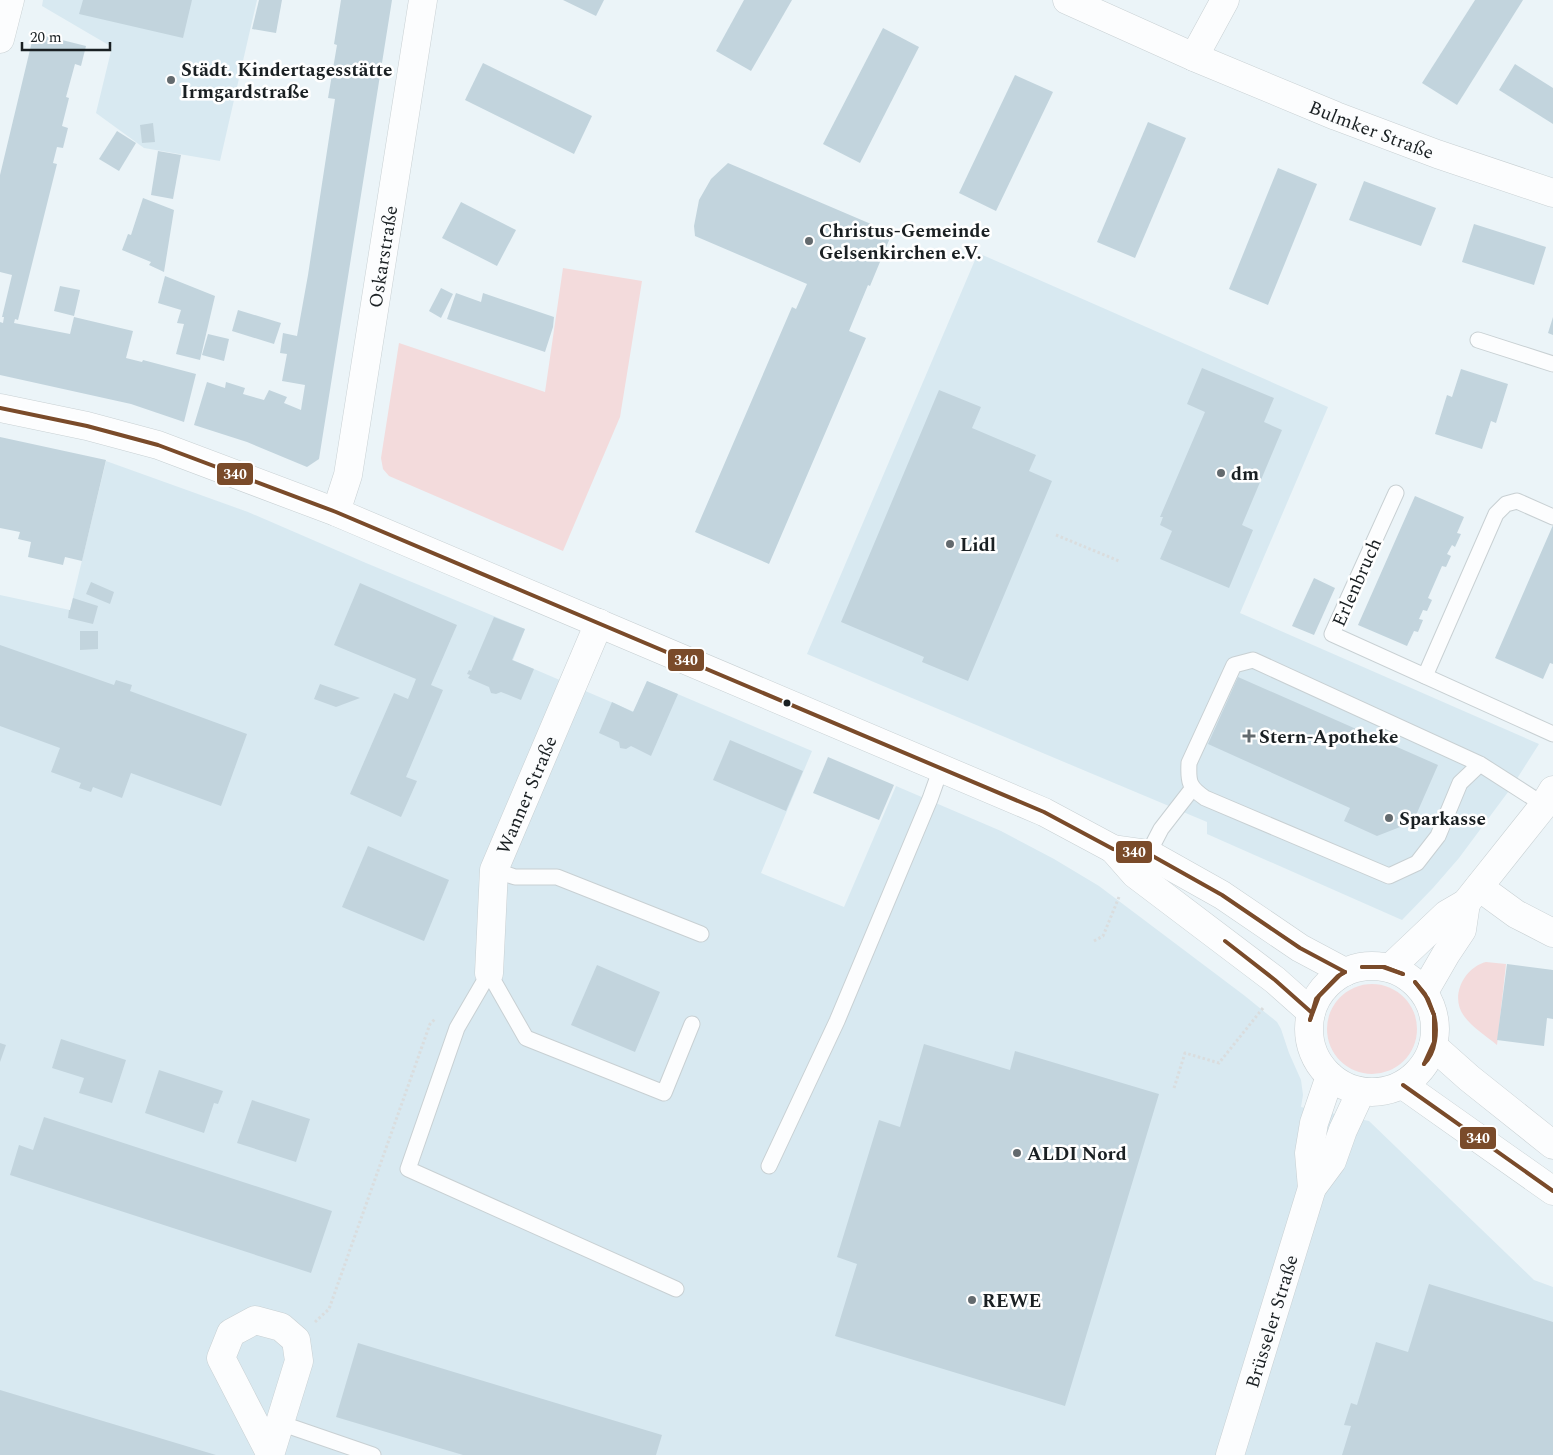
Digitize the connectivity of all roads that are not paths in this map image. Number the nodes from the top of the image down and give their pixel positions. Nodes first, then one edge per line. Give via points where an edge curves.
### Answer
1 (10, 0) edge
2 (423, 0) edge
3 (1067, 0) edge
4 (1225, 0) edge
5 (0, 39) edge
6 (1194, 57) junction
7 (1553, 193) edge
8 (1478, 340) dead end
9 (1553, 364) edge
10 (0, 408) edge
11 (1396, 493) dead end
12 (336, 512) junction
13 (1553, 517) edge
14 (599, 623) junction
15 (1425, 676) junction
16 (1553, 734) edge
17 (1480, 764) junction
18 (941, 768) junction
19 (1192, 789) junction
20 (1549, 797) edge
21 (1142, 864) junction
22 (494, 870) junction
23 (1473, 895) junction
24 (1553, 933) edge
25 (701, 934) dead end
26 (1390, 968) junction
27 (1345, 972) junction
28 (489, 973) junction
29 (1424, 992) junction
30 (1311, 1012) junction
31 (692, 1024) dead end
32 (1433, 1046) junction
33 (1330, 1076) junction
34 (1403, 1085) junction
35 (1358, 1091) junction
36 (1553, 1145) edge
37 (769, 1166) dead end
38 (1312, 1188) junction
39 (1553, 1191) edge
40 (676, 1288) dead end
41 (280, 1423) junction
42 (270, 1454) edge
43 (373, 1455) edge
44 (1230, 1455) edge

1 - 5 street
2 - 12 street, Oskarstraße via 348,475
3 - 6 street, Bulmker Straße
4 - 6 street
6 - 7 street, Bulmker Straße via 1437,154
8 - 9 lane
10 - 12 street via 158,445
11 - 15 lane, Erlenbruch via 1332,634
12 - 14 street
13 - 15 lane via 1517,501 1506,504 1496,514
14 - 18 street
14 - 22 street, Wanner Straße
15 - 16 lane, Erlenbruch
17 - 19 lane via 1460,783 1438,836 1417,863 1389,876 1205,798
17 - 19 lane via 1253,660 1234,665 1189,763 1188,777
17 - 20 lane
18 - 21 street via 1044,812
18 - 37 lane via 837,1021
19 - 21 lane via 1161,830
20 - 23 street
21 - 27 street via 1222,895 1300,948
21 - 30 street
22 - 25 lane via 515,877 557,877
22 - 28 street, Wanner Straße
23 - 24 street
23 - 26 street via 1447,914
23 - 29 street via 1462,930
26 - 27 street via 1359,967
26 - 29 street via 1403,974
27 - 30 street via 1318,996
28 - 31 lane via 526,1038 664,1093
28 - 40 lane via 457,1028 408,1169
29 - 32 street via 1433,1009 1436,1028
30 - 33 street via 1311,1047
32 - 34 street via 1427,1062
32 - 36 street
33 - 35 street
33 - 38 street, Brüsseler Straße via 1314,1123 1309,1153
34 - 35 street via 1373,1093
34 - 39 street
35 - 38 street, Brüsseler Straße via 1332,1161
38 - 44 street, Brüsseler Straße
41 - 42 street
41 - 42 street via 299,1361 296,1340 281,1327 255,1320 231,1333 221,1358
41 - 43 lane

